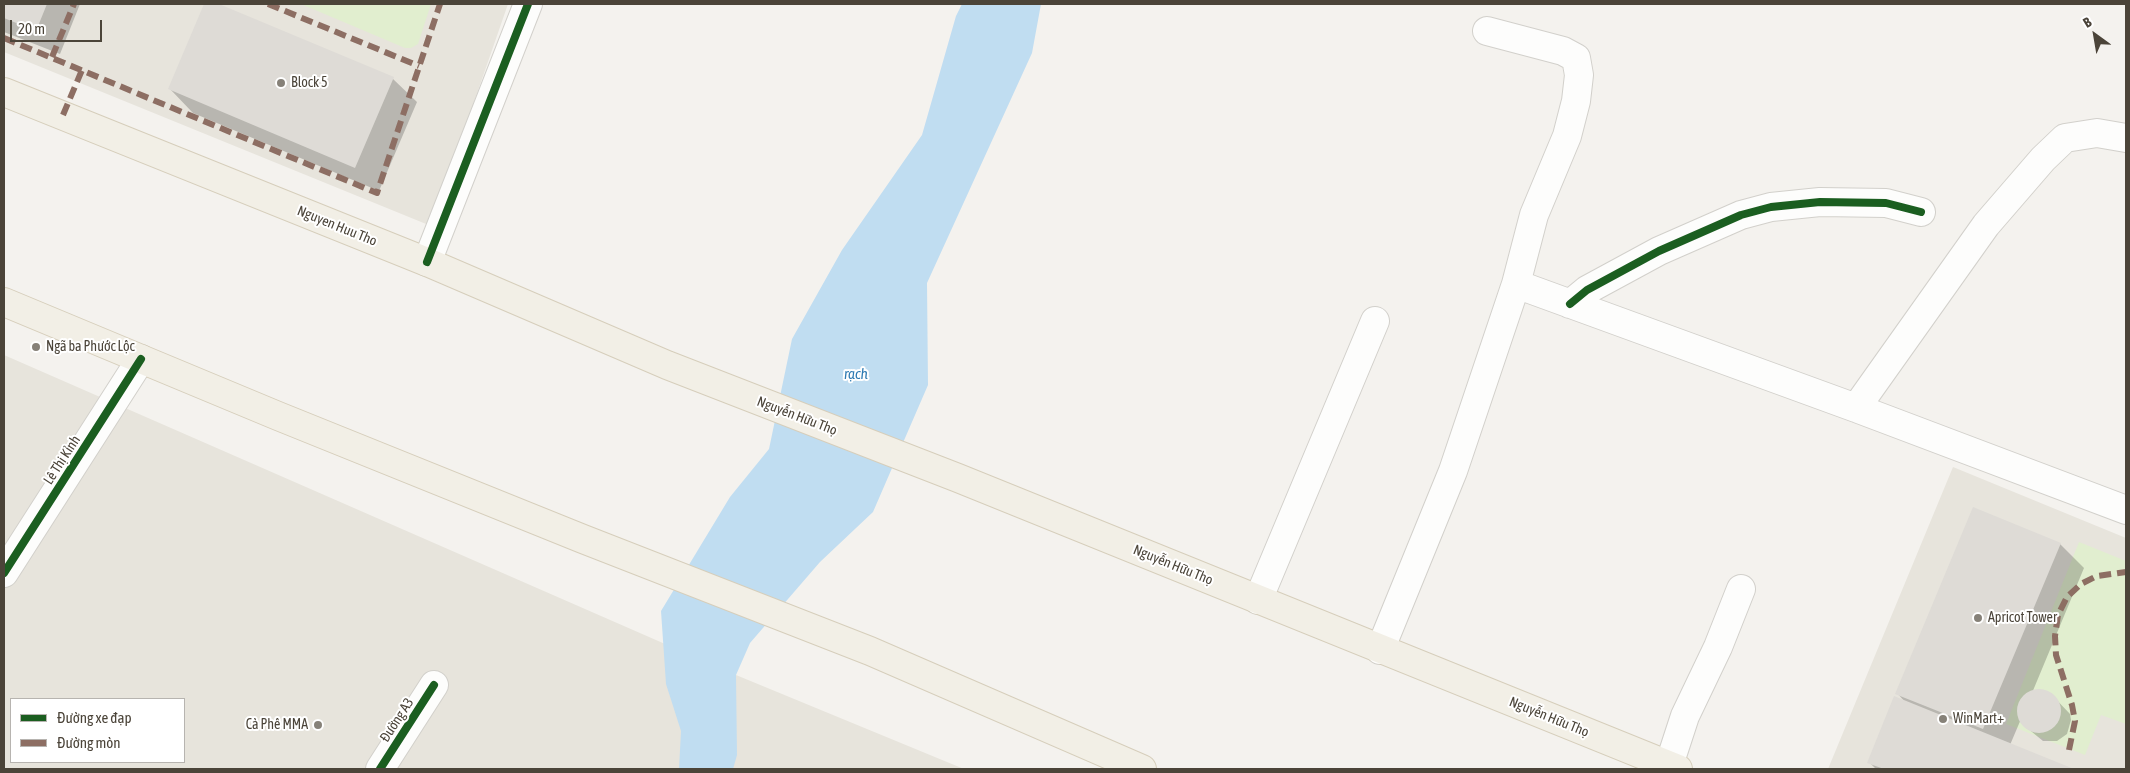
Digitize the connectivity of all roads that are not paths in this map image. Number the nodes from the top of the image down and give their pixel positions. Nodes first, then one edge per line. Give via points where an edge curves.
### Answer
1 (528, 4) edge
2 (1487, 31) dead end
3 (4, 92) edge
4 (2126, 138) edge
5 (1921, 212) dead end
6 (427, 262) junction
7 (1516, 284) junction
8 (4, 302) edge
9 (1570, 304) junction
10 (1375, 321) dead end
11 (141, 359) junction
12 (667, 365) joint
13 (1856, 408) junction
14 (2126, 510) edge
15 (4, 573) edge
16 (1741, 588) dead end
17 (1258, 600) junction
18 (1380, 650) junction
19 (434, 685) dead end
20 (1673, 767) edge
21 (380, 769) edge
22 (1142, 769) edge

1 - 6 street
2 - 7 street via 1563,51 1576,58 1578,65 1576,101 1567,136 1534,215
3 - 6 main road, Nguyen Huu Tho
4 - 13 street via 2097,134 2064,138 1986,225
5 - 9 street via 1886,203 1820,202 1771,207 1741,215 1659,251 1587,290
6 - 12 main road, Nguyen Huu Tho
7 - 9 street
7 - 18 street via 1453,472
8 - 11 main road
9 - 13 street
10 - 17 street
11 - 15 street, Lê Thị Kỉnh
11 - 22 main road via 583,539 870,651
12 - 17 main road, Nguyễn Hữu Thọ via 958,478
13 - 14 street
16 - 20 street via 1718,647 1685,716
17 - 18 main road, Nguyễn Hữu Thọ
18 - 20 main road, Nguyễn Hữu Thọ
19 - 21 street, Đường A3

